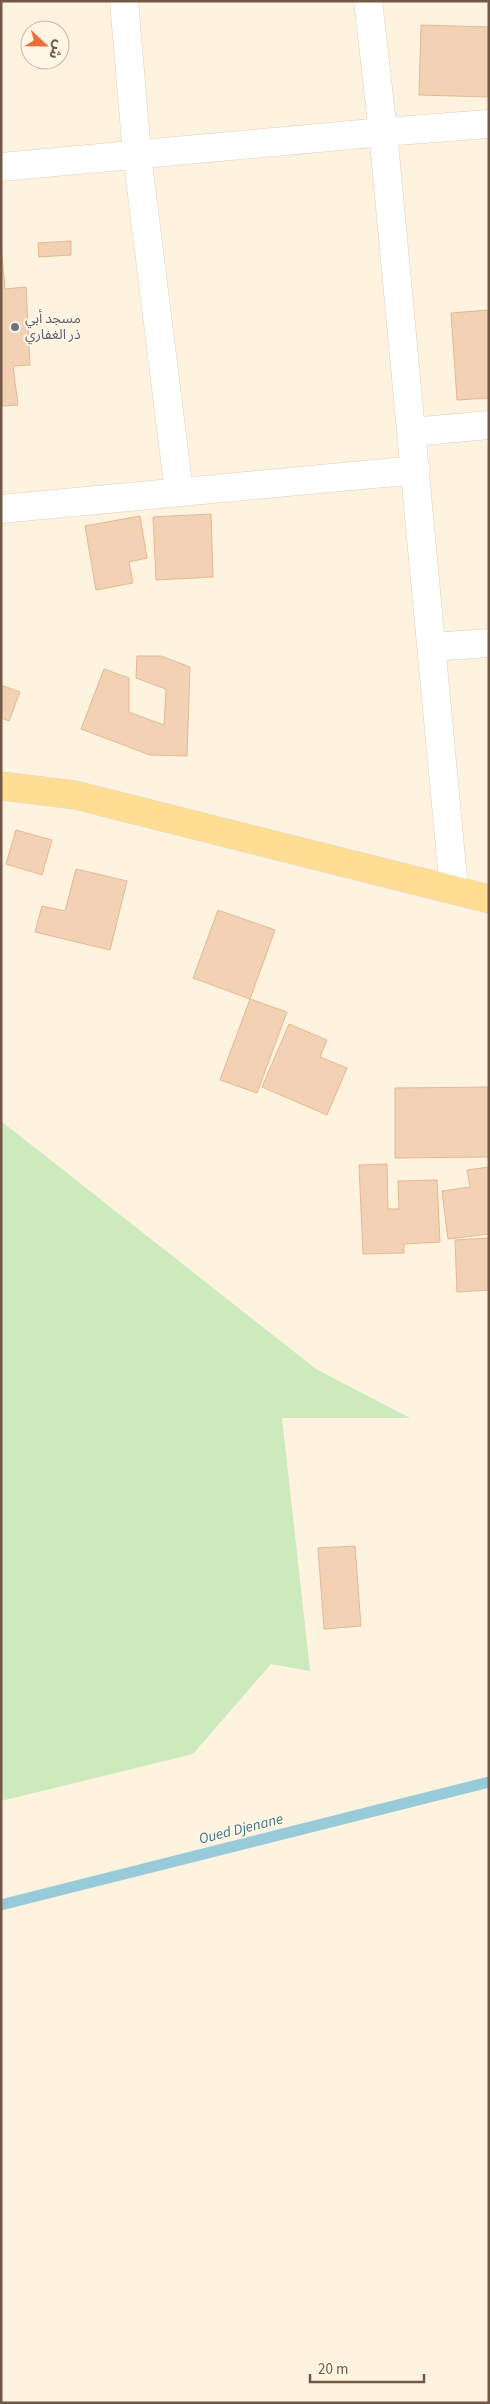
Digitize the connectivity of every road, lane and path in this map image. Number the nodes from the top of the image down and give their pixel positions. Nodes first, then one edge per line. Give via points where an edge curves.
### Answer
1 (124, 1) edge
2 (368, 1) edge
3 (489, 124) edge
4 (383, 132) junction
5 (137, 154) junction
6 (1, 167) edge
7 (489, 425) edge
8 (412, 432) junction
9 (416, 470) junction
10 (180, 492) junction
11 (1, 509) edge
12 (489, 643) edge
13 (433, 647) junction
14 (1, 786) edge
15 (454, 890) junction
16 (489, 899) edge

1 - 5 street
2 - 4 street
3 - 4 street
4 - 5 street
4 - 8 street
5 - 6 street
5 - 10 street
7 - 8 street
8 - 9 street
9 - 10 street
9 - 13 street
10 - 11 street
12 - 13 street
13 - 15 street
14 - 15 main road via 75,795
15 - 16 main road

